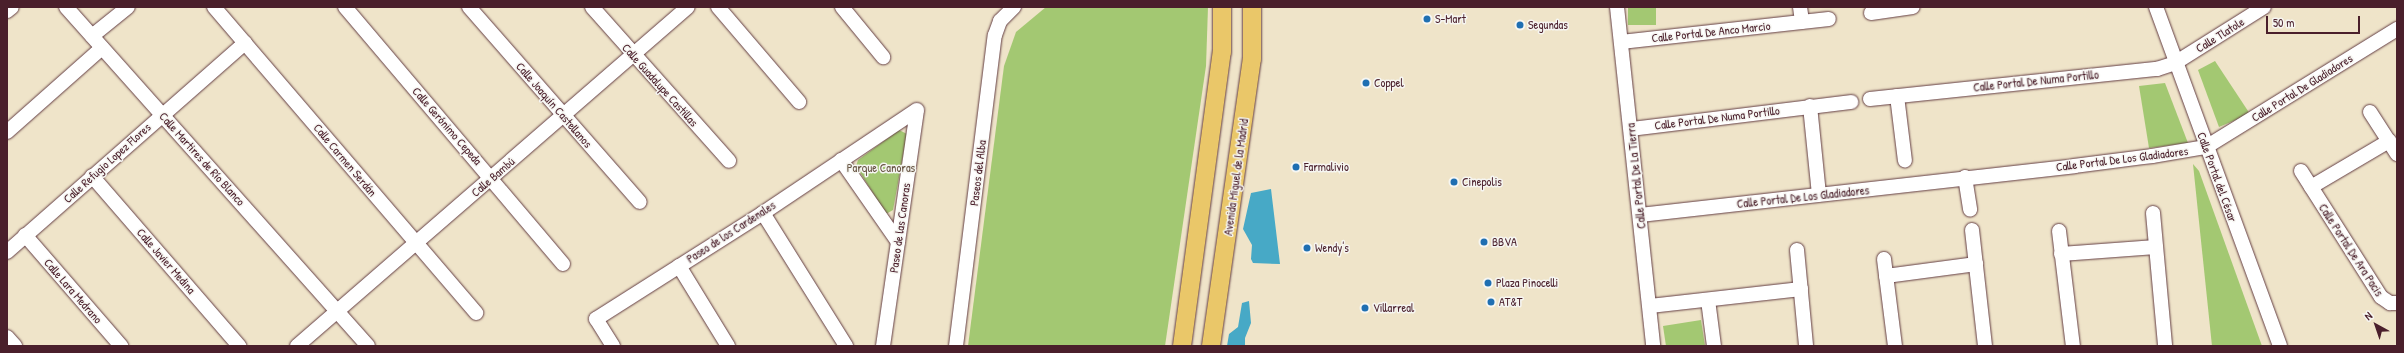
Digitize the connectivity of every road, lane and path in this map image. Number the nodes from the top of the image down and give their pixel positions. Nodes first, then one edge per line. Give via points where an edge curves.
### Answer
1 (12, 7) edge
2 (66, 7) edge
3 (128, 7) edge
4 (214, 7) edge
5 (345, 7) edge
6 (469, 7) edge
7 (592, 7) edge
8 (688, 7) edge
9 (718, 7) edge
10 (842, 7) edge
11 (1014, 7) edge
12 (1222, 7) edge
13 (1252, 7) edge
14 (1617, 7) edge
15 (1800, 7) edge
16 (1913, 7) edge
17 (2156, 7) edge
18 (2264, 7) edge
19 (1891, 8) edge
20 (7, 11) edge
21 (1871, 12) dead end
22 (1829, 19) dead end
23 (1802, 22) junction
24 (2397, 29) edge
25 (92, 36) junction
26 (1621, 42) junction
27 (245, 44) junction
28 (102, 48) junction
29 (633, 55) junction
30 (883, 57) dead end
31 (2175, 64) junction
32 (1897, 96) junction
33 (1870, 99) dead end
34 (799, 102) dead end
35 (1851, 102) dead end
36 (1810, 106) junction
37 (917, 110) joint
38 (2370, 112) dead end
39 (162, 114) junction
40 (562, 115) junction
41 (1631, 129) junction
42 (7, 132) edge
43 (2389, 141) junction
44 (2206, 146) junction
45 (2397, 154) edge
46 (841, 160) junction
47 (1905, 160) dead end
48 (729, 161) dead end
49 (2301, 171) dead end
50 (92, 176) junction
51 (1965, 177) junction
52 (492, 178) junction
53 (2311, 187) junction
54 (1819, 195) junction
55 (640, 202) dead end
56 (1970, 210) dead end
57 (763, 213) junction
58 (2153, 213) dead end
59 (1640, 215) junction
60 (1972, 230) dead end
61 (2059, 231) dead end
62 (25, 235) junction
63 (898, 242) junction
64 (416, 244) junction
65 (2156, 247) junction
66 (1797, 250) dead end
67 (7, 252) edge
68 (2061, 254) junction
69 (1884, 259) dead end
70 (563, 264) dead end
71 (1976, 264) junction
72 (679, 266) junction
73 (1886, 276) junction
74 (1801, 289) junction
75 (1708, 300) junction
76 (2397, 303) edge
77 (1650, 306) junction
78 (338, 310) junction
79 (476, 313) dead end
80 (7, 337) edge
81 (15, 346) edge
82 (121, 346) edge
83 (239, 346) edge
84 (297, 346) edge
85 (368, 346) edge
86 (613, 346) edge
87 (728, 346) edge
88 (846, 346) edge
89 (883, 346) edge
90 (956, 346) edge
91 (1182, 346) edge
92 (1211, 346) edge
93 (1654, 346) edge
94 (1714, 346) edge
95 (1806, 346) edge
96 (1895, 346) edge
97 (1985, 346) edge
98 (2073, 346) edge
99 (2164, 346) edge
100 (2280, 346) edge

1 - 20 street
2 - 25 street, Calle Martires de Río Blanco
3 - 25 street
4 - 27 street, Calle Carmen Serdán
5 - 52 street, Calle Gerónimo Cepeda
6 - 40 street, Calle Joaquín Castellanos
7 - 29 street, Calle Guadalupe Castillas
8 - 29 street, Calle Bambú
9 - 34 street
10 - 30 street
11 - 90 street, Paseos del Alba via 1000,21 995,35
12 - 91 main road via 1222,52
13 - 92 main road, Avenida Miguel de la Madrid via 1253,38 1248,89
14 - 26 street, Calle Portal De La Tierra
15 - 23 street
16 - 19 street
17 - 31 street, Calle Portal del César
18 - 31 street, Calle Tlatole
19 - 21 street
22 - 23 street, Calle Portal De Anco Marcio
23 - 26 street, Calle Portal De Anco Marcio
24 - 44 street, Calle Portal De Gladiadores
25 - 28 street, Calle Martires de Río Blanco
26 - 41 street, Calle Portal De La Tierra
27 - 39 street, Calle Refugio Lopez Flores
27 - 64 street, Calle Carmen Serdán
28 - 39 street, Calle Martires de Río Blanco
28 - 42 street
29 - 40 street, Calle Bambú
29 - 48 street, Calle Guadalupe Castillas
31 - 32 street, Calle Portal De Numa Portillo via 2157,69
31 - 44 street, Calle Portal del César
32 - 33 street, Calle Portal De Numa Portillo
32 - 47 street
35 - 36 street, Calle Portal De Numa Portillo
36 - 41 street, Calle Portal De Numa Portillo
36 - 54 street
37 - 46 street, Paseo de los Cardenales
37 - 63 street, Paseo de las Canoras
38 - 43 street
39 - 50 street, Calle Refugio Lopez Flores
39 - 78 street, Calle Martires de Río Blanco
40 - 52 street, Calle Bambú
40 - 55 street, Calle Joaquín Castellanos
41 - 59 street, Calle Portal De La Tierra
43 - 45 street
43 - 53 street
44 - 51 street, Calle Portal De Los Gladiadores via 2145,157
44 - 100 street, Calle Portal del César
46 - 57 street, Paseo de los Cardenales
46 - 63 street
49 - 53 street, Calle Portal De Ara Pacis
50 - 62 street, Calle Refugio Lopez Flores
50 - 83 street, Calle Javier Medina
51 - 54 street, Calle Portal De Los Gladiadores
51 - 56 street
52 - 64 street, Calle Bambú
52 - 70 street, Calle Gerónimo Cepeda
53 - 76 street, Calle Portal De Ara Pacis via 2381,297 2390,303
54 - 59 street, Calle Portal De Los Gladiadores
57 - 72 street, Paseo de los Cardenales
57 - 88 street
58 - 65 street
59 - 77 street, Calle Portal De La Tierra
60 - 71 street
61 - 68 street
62 - 67 street, Calle Refugio Lopez Flores
62 - 82 street, Calle Lara Medrano
63 - 89 street, Paseo de las Canoras
64 - 78 street, Calle Bambú
64 - 79 street, Calle Carmen Serdán
65 - 68 street
65 - 99 street
66 - 74 street
68 - 98 street
69 - 73 street
71 - 73 street
71 - 97 street
72 - 86 street via 596,319
72 - 87 street, Paseo de los Cardenales
73 - 96 street
74 - 75 street
74 - 95 street
75 - 77 street
75 - 94 street
77 - 93 street, Calle Portal De La Tierra
78 - 84 street, Calle Bambú
78 - 85 street, Calle Martires de Río Blanco
80 - 81 street

